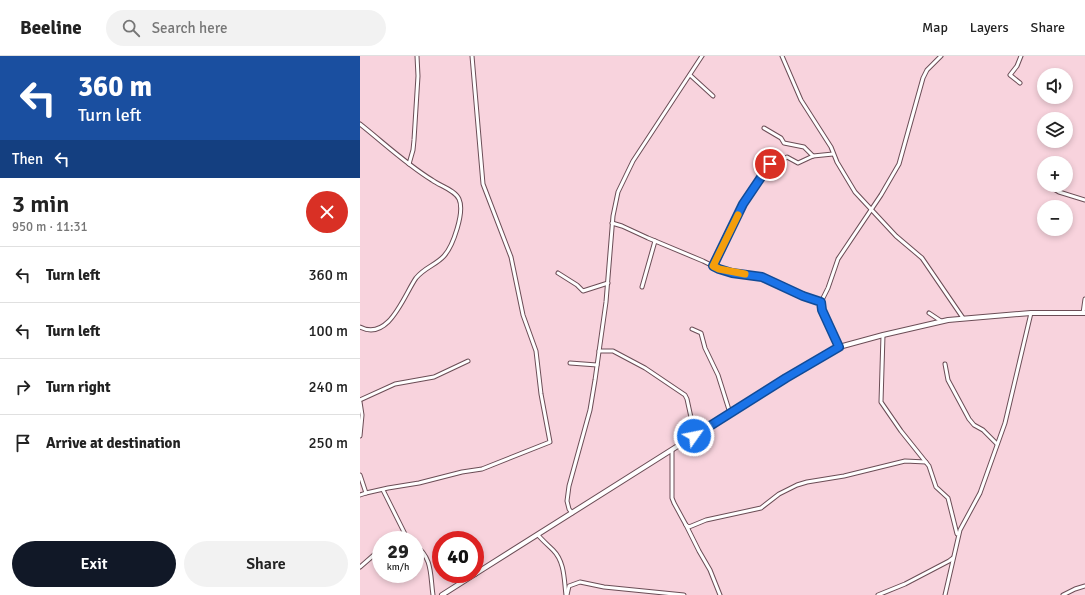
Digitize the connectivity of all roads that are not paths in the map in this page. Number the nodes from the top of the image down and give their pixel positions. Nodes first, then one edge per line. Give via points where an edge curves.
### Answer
1 (417, 56) edge
2 (472, 56) edge
3 (702, 56) edge
4 (782, 56) edge
5 (941, 56) edge
6 (1020, 56) edge
7 (690, 75) junction
8 (1020, 83) dead end
9 (713, 96) dead end
10 (360, 124) edge
11 (764, 128) dead end
12 (833, 154) junction
13 (813, 156) junction
14 (408, 164) junction
15 (1059, 192) edge
16 (1085, 200) edge
17 (871, 209) junction
18 (612, 223) junction
19 (655, 241) junction
20 (713, 266) junction
21 (558, 273) dead end
22 (608, 283) junction
23 (642, 287) dead end
24 (1085, 299) edge
25 (821, 302) junction
26 (929, 313) dead end
27 (1031, 313) junction
28 (1084, 313) edge
29 (963, 318) junction
30 (941, 322) junction
31 (360, 327) edge
32 (692, 329) dead end
33 (883, 335) junction
34 (839, 347) junction
35 (599, 351) junction
36 (468, 361) dead end
37 (570, 363) dead end
38 (945, 364) dead end
39 (597, 365) junction
40 (360, 401) edge
41 (730, 413) junction
42 (360, 436) edge
43 (694, 436) junction
44 (997, 444) junction
45 (672, 451) junction
46 (926, 462) junction
47 (360, 475) edge
48 (383, 490) junction
49 (366, 493) junction
50 (360, 495) edge
51 (572, 514) junction
52 (686, 525) junction
53 (404, 531) edge
54 (538, 535) junction
55 (958, 536) junction
56 (424, 553) edge
57 (954, 556) junction
58 (372, 557) edge
59 (360, 567) edge
60 (484, 568) edge
61 (461, 583) edge
62 (564, 586) junction
63 (569, 586) junction
64 (1085, 586) edge
65 (433, 595) edge
66 (442, 595) edge
67 (566, 595) edge
68 (684, 595) edge
69 (720, 595) edge
70 (878, 595) edge
71 (945, 595) edge
72 (1063, 595) edge

1 - 14 street via 416,115 413,150
2 - 48 street via 483,184 511,257 523,315 536,351 550,442 482,469
3 - 7 street
4 - 12 street via 801,100
5 - 17 street via 923,78 899,164
6 - 8 street via 1017,66 1010,74
7 - 9 street
7 - 18 street via 633,161 618,192
10 - 14 street
11 - 13 street via 781,138 784,143 804,147
12 - 13 street
12 - 17 street via 855,192
13 - 20 street via 800,163 788,157 778,165 769,164 743,204
14 - 31 street via 458,197 460,209 457,229 450,249 443,258 421,272 396,314 377,329 368,330
15 - 16 street
17 - 25 street via 838,259
17 - 29 street via 928,266
18 - 19 street
18 - 22 street
19 - 20 street
19 - 23 street
20 - 25 street via 732,273 762,277
21 - 22 street via 583,292
22 - 35 street
24 - 28 street
25 - 34 street via 822,310
26 - 30 street
27 - 28 street
27 - 29 street
27 - 44 street via 1005,423
29 - 30 street
30 - 33 street
32 - 41 street via 701,333
33 - 34 street
33 - 46 street via 881,402
34 - 41 street
35 - 39 street
35 - 43 street via 613,351 646,368 685,395
36 - 40 street via 434,377 394,384
37 - 39 street
38 - 44 street via 948,380 969,419
39 - 51 street via 590,410 569,486 568,506
40 - 42 street
41 - 43 street
43 - 45 street
44 - 55 street via 980,493
45 - 51 street
45 - 52 street via 672,498
46 - 52 street via 905,461 807,482 779,494 761,508 706,520 692,527
46 - 55 street via 936,487 948,498
47 - 49 street
48 - 49 street
48 - 53 street
49 - 50 street
51 - 54 street
52 - 69 street
54 - 60 street
54 - 62 street via 553,549 560,560
55 - 57 street
56 - 65 street via 429,563
57 - 70 street via 905,584
57 - 71 street
58 - 59 street
61 - 66 street
62 - 63 street
62 - 67 street
63 - 67 street
63 - 68 street via 580,582
64 - 72 street

